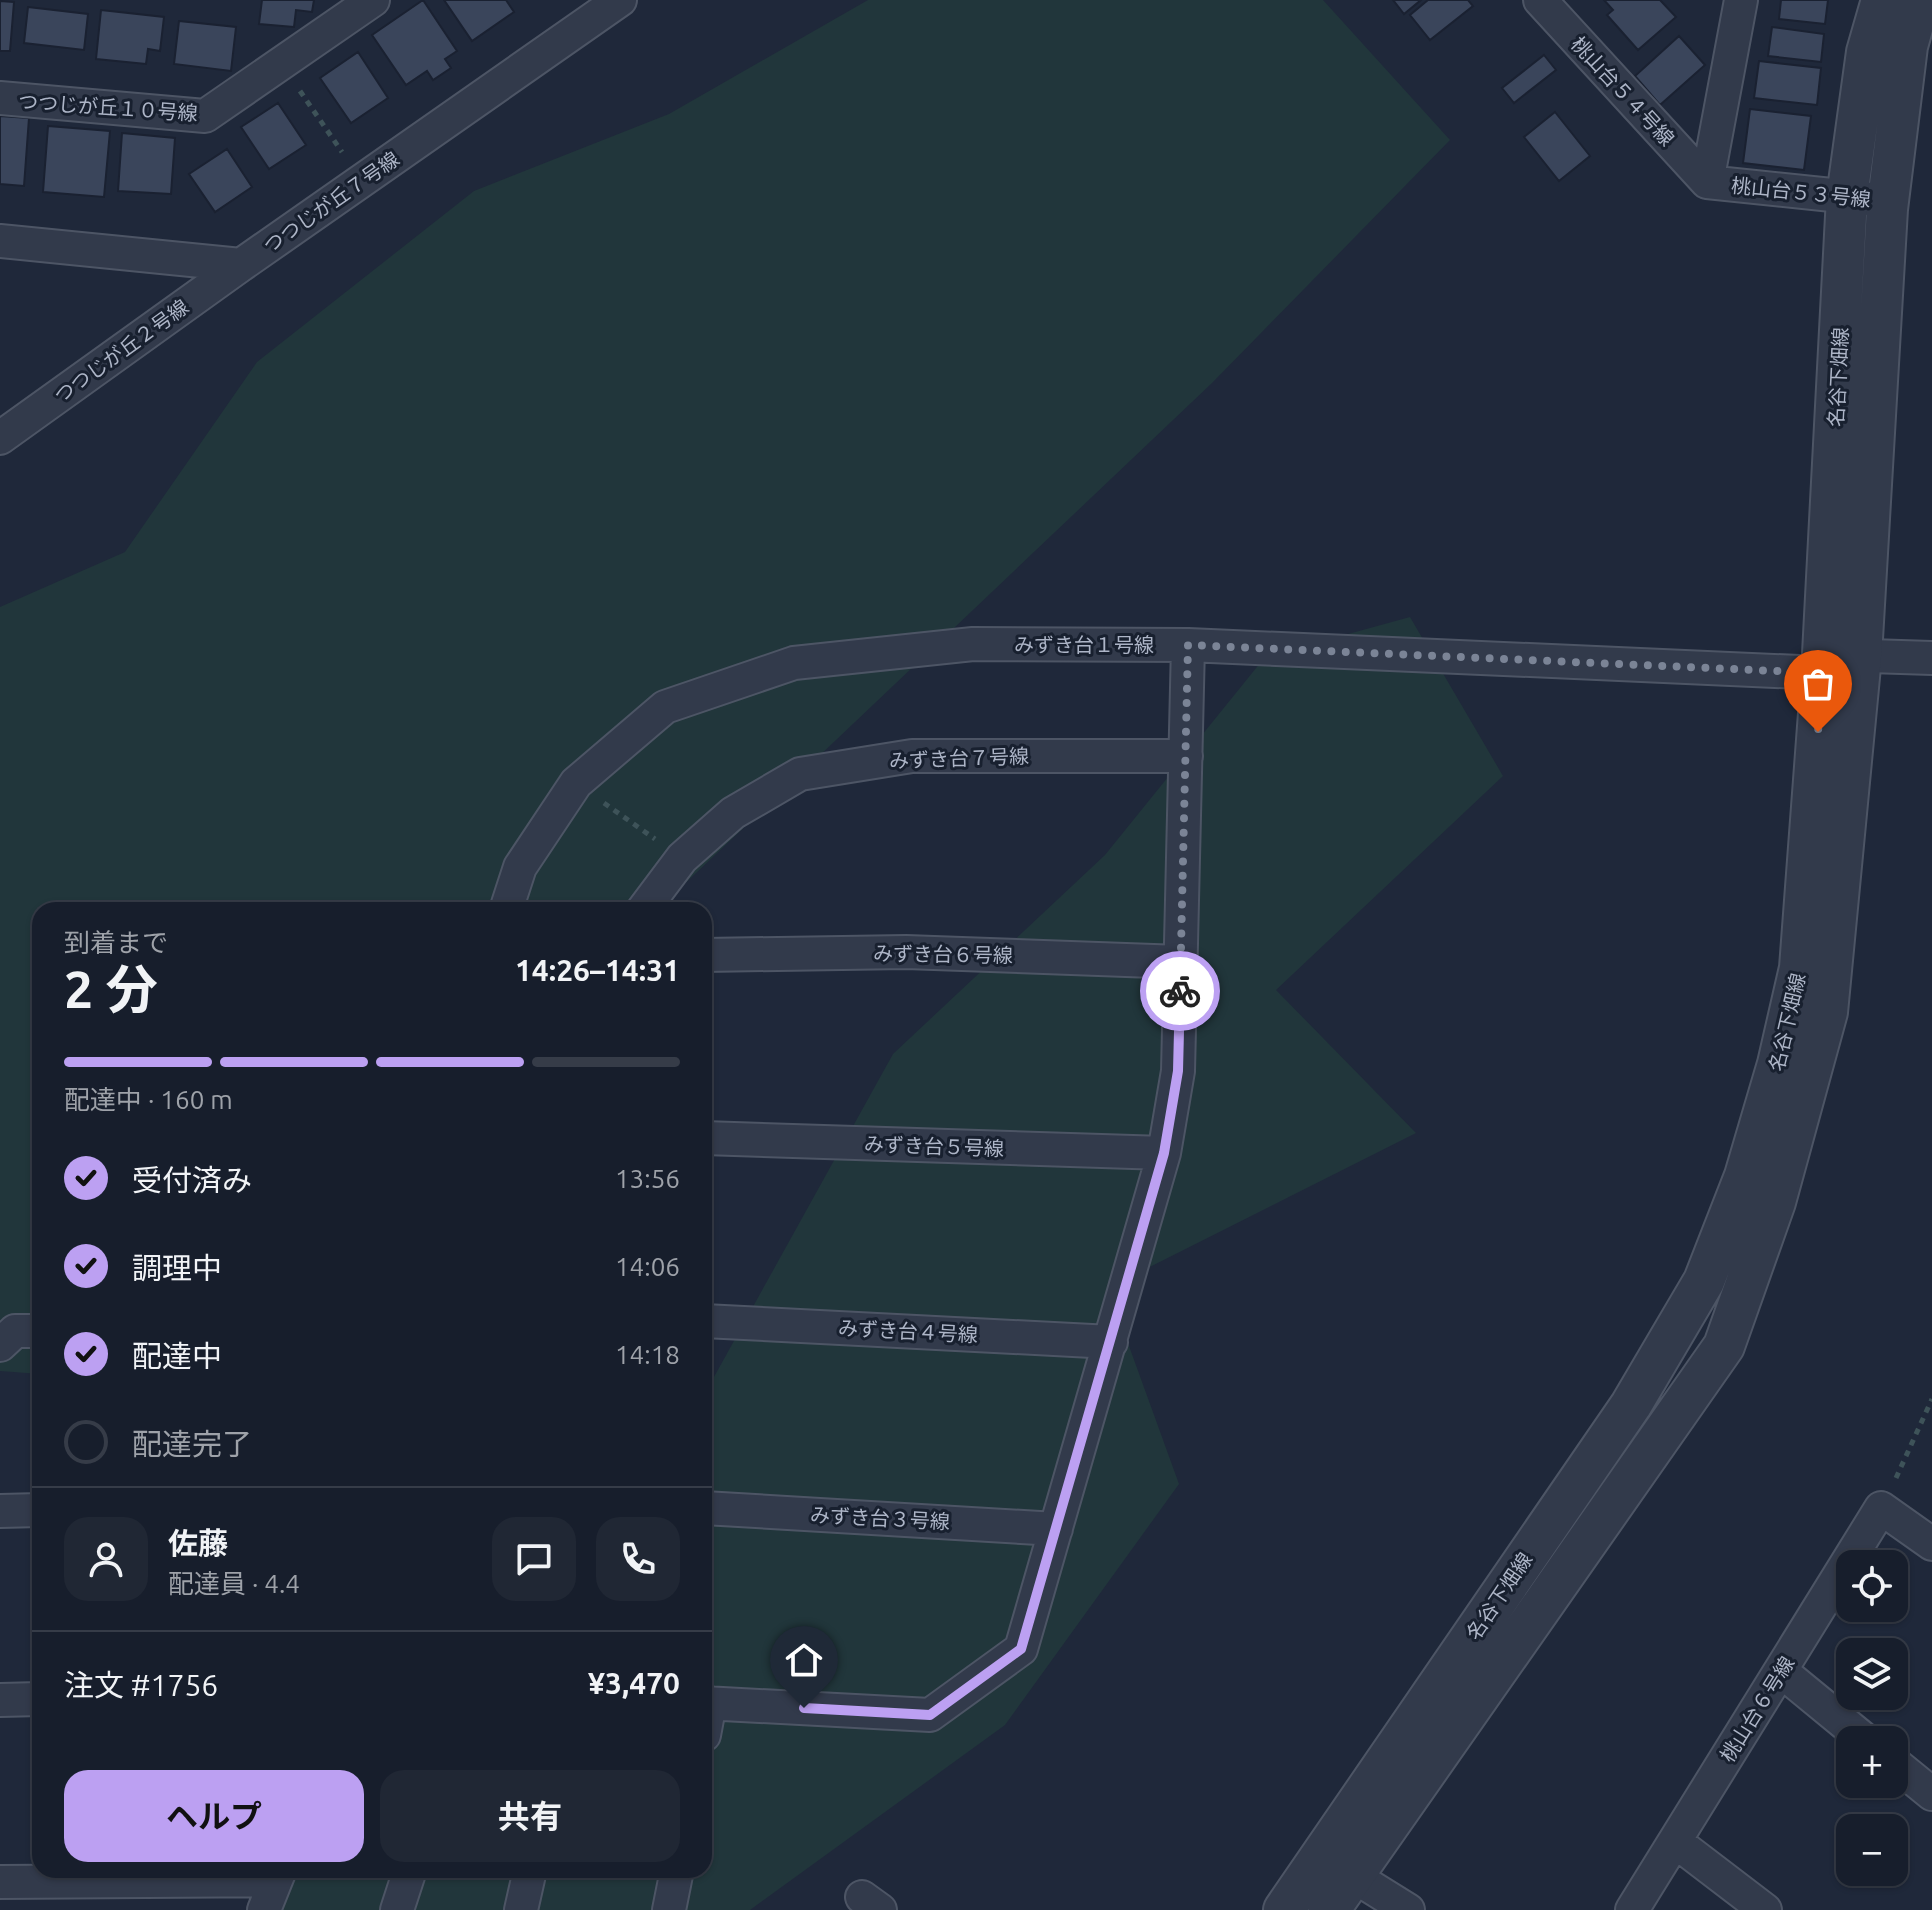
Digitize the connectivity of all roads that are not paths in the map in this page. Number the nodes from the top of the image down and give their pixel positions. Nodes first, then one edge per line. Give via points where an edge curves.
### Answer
1 (373, 0) edge
2 (620, 0) edge
3 (1540, 0) edge
4 (1741, 0) edge
5 (1882, 0) edge
6 (1920, 0) edge
7 (0, 98) edge
8 (1707, 182) junction
9 (1847, 197) junction
10 (1888, 200) junction
11 (0, 241) edge
12 (241, 265) junction
13 (0, 438) edge
14 (1188, 645) junction
15 (1932, 658) edge
16 (1835, 661) junction
17 (1186, 756) junction
18 (509, 902) edge
19 (649, 902) edge
20 (712, 955) edge
21 (1181, 962) junction
22 (712, 1138) edge
23 (1164, 1153) junction
24 (712, 1321) edge
25 (32, 1331) edge
26 (1111, 1342) junction
27 (0, 1345) edge
28 (712, 1508) edge
29 (32, 1510) edge
30 (0, 1511) edge
31 (1056, 1529) junction
32 (1932, 1544) edge
33 (1781, 1671) junction
34 (32, 1699) edge
35 (0, 1700) edge
36 (712, 1703) edge
37 (1848, 1726) edge
38 (1908, 1774) edge
39 (1932, 1794) edge
40 (1676, 1842) junction
41 (1337, 1866) junction
42 (159, 1878) edge
43 (277, 1878) edge
44 (407, 1878) edge
45 (528, 1878) edge
46 (675, 1878) edge
47 (0, 1882) edge
48 (264, 1910) edge
49 (397, 1910) edge
50 (521, 1910) edge
51 (669, 1910) edge
52 (1284, 1910) edge
53 (1329, 1910) edge
54 (1408, 1910) edge
55 (1632, 1910) edge
56 (1765, 1910) edge

1 - 7 street, つつじが丘１０号線 via 205,116
2 - 12 street, つつじが丘７号線
3 - 8 street, 桃山台５４号線
4 - 8 street, 桃山台５３号線
5 - 9 street, 名谷下畑線 via 1867,52
6 - 10 street, 名谷下畑線 via 1907,46
8 - 9 street, 桃山台５３号線
9 - 10 street, 桃山台５３号線
9 - 16 street, 名谷下畑線
10 - 16 street, 名谷下畑線
11 - 12 street, つつじが丘７号線
12 - 13 street, つつじが丘２号線
14 - 16 street, みずき台１号線
14 - 17 street
14 - 18 street, みずき台１号線 via 973,644 794,663 665,707 576,783 520,867
15 - 16 street, みずき台１号線
16 - 41 street, 名谷下畑線 via 1800,968 1745,1176 1704,1281 1631,1405
17 - 19 street, みずき台７号線 via 912,756 800,774 733,813 682,858
17 - 21 street
20 - 21 street, みずき台６号線 via 906,952
21 - 23 street via 1178,1071
22 - 23 street, みずき台５号線
23 - 26 street
24 - 26 street, みずき台４号線
25 - 27 street via 15,1331
26 - 31 street
28 - 31 street, みずき台３号線
29 - 30 street
31 - 36 street via 1021,1649 930,1715
32 - 33 street, 桃山台６号線 via 1881,1508
33 - 37 street
33 - 40 street, 桃山台６号線
34 - 35 street
38 - 39 street
40 - 55 street, 桃山台６号線
40 - 56 street
41 - 52 street, 名谷下畑線
41 - 53 street, 名谷下畑線
41 - 54 street
42 - 47 street
43 - 48 street
44 - 49 street
45 - 50 street
46 - 51 street

